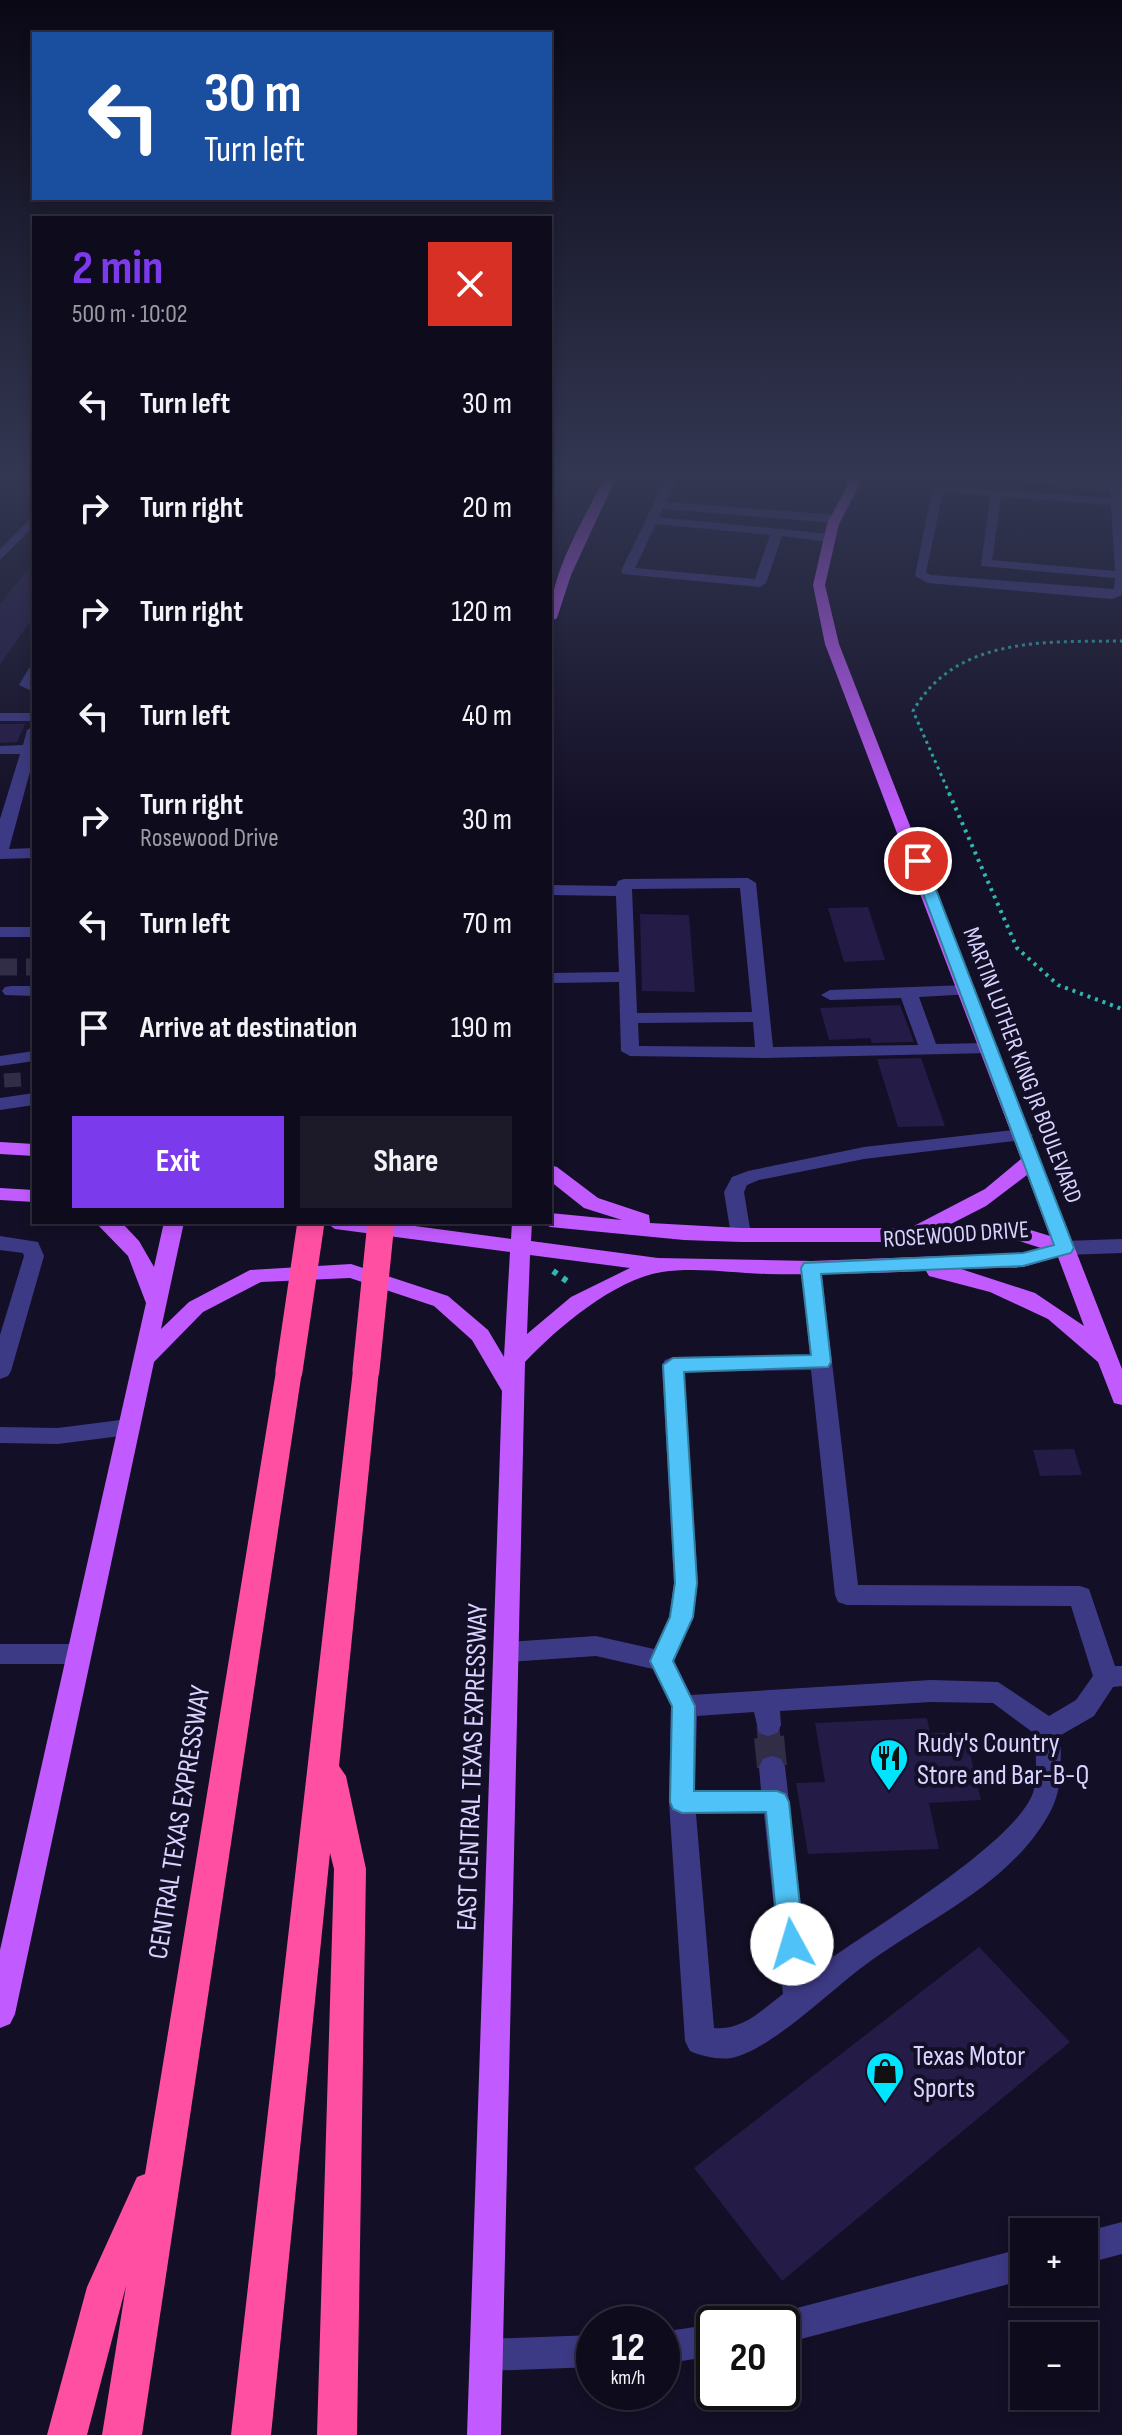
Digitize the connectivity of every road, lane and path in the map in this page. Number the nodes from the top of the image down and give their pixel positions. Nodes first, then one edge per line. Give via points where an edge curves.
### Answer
1 (821, 594) edge
2 (1122, 641) edge
3 (0, 717) edge
4 (32, 717) edge
5 (32, 738) edge
6 (29, 749) junction
7 (0, 750) edge
8 (20, 782) junction
9 (0, 783) edge
10 (4, 824) edge
11 (0, 852) edge
12 (32, 853) edge
13 (552, 890) edge
14 (624, 891) junction
15 (0, 932) edge
16 (32, 932) edge
17 (627, 977) junction
18 (552, 978) edge
19 (967, 990) junction
20 (11, 991) dead end
21 (32, 991) edge
22 (908, 992) junction
23 (830, 995) dead end
24 (1122, 1009) edge
25 (761, 1017) junction
26 (629, 1018) junction
27 (990, 1048) junction
28 (929, 1050) junction
29 (765, 1053) junction
30 (32, 1058) edge
31 (8, 1081) edge
32 (32, 1098) edge
33 (1023, 1135) junction
34 (0, 1148) edge
35 (32, 1150) edge
36 (1031, 1160) junction
37 (552, 1173) edge
38 (0, 1194) edge
39 (32, 1196) edge
40 (552, 1220) edge
41 (107, 1224) edge
42 (174, 1224) edge
43 (311, 1224) edge
44 (366, 1224) edge
45 (381, 1224) edge
46 (684, 1233) junction
47 (520, 1234) edge
48 (912, 1234) junction
49 (741, 1235) junction
50 (0, 1243) edge
51 (1122, 1246) edge
52 (1064, 1248) junction
53 (905, 1264) junction
54 (658, 1265) junction
55 (811, 1268) junction
56 (545, 1271) dead end
57 (577, 1288) dead end
58 (156, 1304) junction
59 (516, 1358) junction
60 (1107, 1358) junction
61 (144, 1359) junction
62 (821, 1362) junction
63 (0, 1371) edge
64 (513, 1391) junction
65 (1122, 1397) edge
66 (128, 1427) junction
67 (0, 1435) edge
68 (507, 1652) junction
69 (0, 1654) edge
70 (79, 1654) junction
71 (661, 1661) junction
72 (1114, 1677) edge
73 (684, 1706) junction
74 (1048, 1729) junction
75 (326, 1756) junction
76 (772, 1767) tunnel mouth
77 (682, 1802) junction
78 (777, 1802) junction
79 (798, 2000) junction
80 (0, 2014) edge
81 (163, 2162) junction
82 (1122, 2238) edge
83 (1098, 2244) edge
84 (1010, 2268) edge
85 (800, 2323) edge
86 (576, 2352) edge
87 (486, 2355) junction
88 (67, 2435) edge
89 (122, 2435) edge
90 (251, 2435) edge
91 (337, 2435) edge
92 (484, 2435) edge

1 - 19 main road, MARTIN LUTHER KING JR BOULEVARD via 832,644
2 - 24 path via 1016,646 960,661 929,685 913,711 1017,948 1058,985
3 - 4 street
5 - 6 street
6 - 7 street
6 - 8 street
8 - 9 street
8 - 10 street
10 - 11 street
11 - 12 street
13 - 14 street
14 - 17 street
14 - 25 street via 624,884 748,883
15 - 16 street
17 - 18 street
17 - 26 street
19 - 22 street
19 - 27 main road, MARTIN LUTHER KING JR BOULEVARD
20 - 21 street
22 - 23 street
22 - 28 street
25 - 26 street
25 - 29 street
26 - 29 street via 630,1051
27 - 28 street
27 - 33 main road, MARTIN LUTHER KING JR BOULEVARD
28 - 29 street
30 - 31 street
31 - 32 street
33 - 36 main road, MARTIN LUTHER KING JR BOULEVARD
33 - 49 street via 864,1153 755,1175 739,1181 734,1192
34 - 35 main road
36 - 48 main road via 1008,1184 967,1210
36 - 52 main road, MARTIN LUTHER KING JR BOULEVARD
37 - 46 main road via 591,1203
38 - 39 main road
40 - 46 main road, ROSEWOOD DRIVE
41 - 58 main road via 141,1258
42 - 58 main road
43 - 81 highway, CENTRAL TEXAS EXPRESSWAY, bridge
44 - 47 main road, ROSEWOOD DRIVE
45 - 75 highway, bridge
46 - 49 main road, ROSEWOOD DRIVE
47 - 54 main road, ROSEWOOD DRIVE
47 - 59 main road, EAST CENTRAL TEXAS EXPRESSWAY
48 - 49 main road, ROSEWOOD DRIVE
48 - 52 main road, ROSEWOOD DRIVE via 1011,1231
50 - 63 street via 31,1247 34,1256
51 - 52 street
52 - 53 main road, ROSEWOOD DRIVE via 1023,1260
52 - 60 main road, MARTIN LUTHER KING JR BOULEVARD
53 - 55 main road, ROSEWOOD DRIVE
53 - 60 main road via 980,1279 1021,1295 1055,1314
54 - 55 main road, ROSEWOOD DRIVE
54 - 59 main road via 586,1295 548,1323
55 - 62 street
56 - 57 path via 554,1271
58 - 61 main road
59 - 64 main road, EAST CENTRAL TEXAS EXPRESSWAY
60 - 65 main road, MARTIN LUTHER KING JR BOULEVARD
61 - 64 main road via 196,1307 257,1275 351,1271 441,1301 480,1335
61 - 66 main road
62 - 71 street via 673,1365 686,1583 681,1617
62 - 72 street via 847,1595 1080,1596
64 - 68 main road, EAST CENTRAL TEXAS EXPRESSWAY
66 - 67 street via 58,1436
66 - 70 main road
68 - 71 street via 596,1646
68 - 87 main road, EAST CENTRAL TEXAS EXPRESSWAY
69 - 70 street
70 - 80 main road
71 - 73 street
72 - 74 street via 1085,1708
73 - 74 street via 767,1713 931,1691 998,1693
73 - 77 street
74 - 79 street via 1047,1793 1024,1829 987,1866
75 - 90 highway
75 - 91 highway via 350,1869
76 - 78 street
77 - 78 street
77 - 79 street via 700,2041 730,2044 759,2030
78 - 79 street
81 - 88 highway via 106,2287
81 - 89 highway, CENTRAL TEXAS EXPRESSWAY
82 - 83 street
84 - 85 street
86 - 87 street
87 - 92 main road, EAST CENTRAL TEXAS EXPRESSWAY

